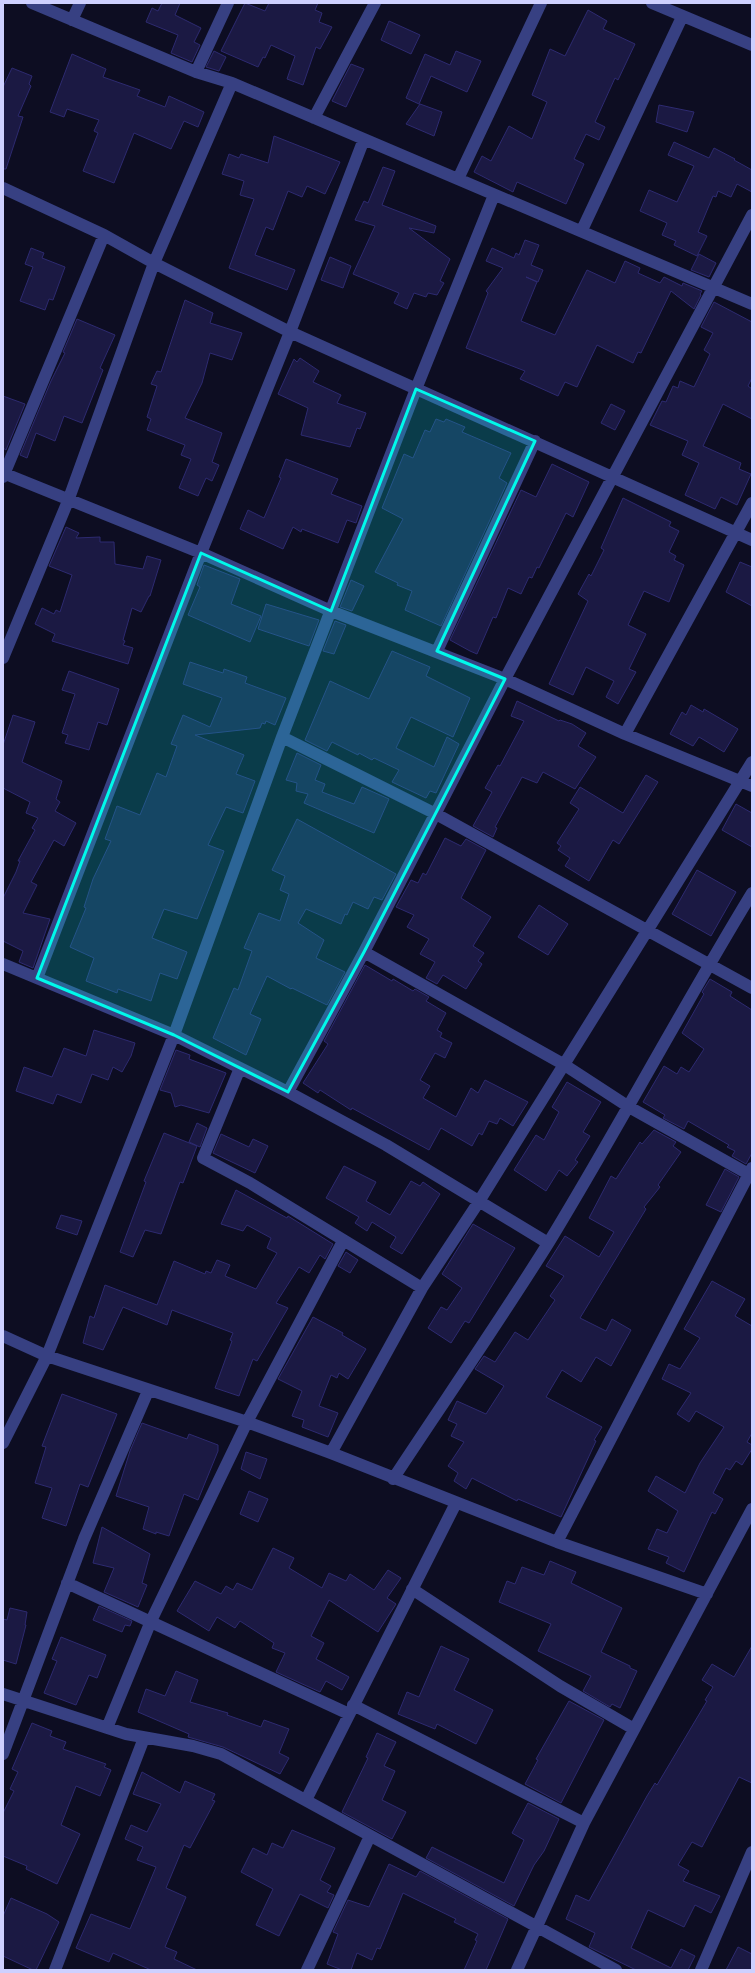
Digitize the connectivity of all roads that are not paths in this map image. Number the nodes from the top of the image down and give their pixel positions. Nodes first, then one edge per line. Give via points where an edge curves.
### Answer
1 (32, 3) edge
2 (80, 3) edge
3 (228, 3) edge
4 (375, 3) edge
5 (541, 3) edge
6 (652, 3) edge
7 (682, 17) junction
8 (72, 20) junction
9 (752, 45) edge
10 (196, 72) junction
11 (232, 83) junction
12 (314, 118) junction
13 (364, 139) junction
14 (458, 179) junction
15 (3, 188) edge
16 (494, 195) junction
17 (752, 215) edge
18 (582, 230) junction
19 (104, 236) junction
20 (154, 263) junction
21 (715, 288) junction
22 (752, 304) edge
23 (290, 332) junction
24 (416, 389) junction
25 (535, 442) junction
26 (4, 475) edge
27 (613, 476) junction
28 (68, 501) junction
29 (752, 503) edge
30 (736, 532) junction
31 (752, 540) edge
32 (201, 553) junction
33 (331, 611) junction
34 (437, 651) junction
35 (3, 658) edge
36 (505, 679) junction
37 (625, 734) junction
38 (282, 737) junction
39 (752, 762) edge
40 (741, 781) junction
41 (752, 786) edge
42 (436, 814) junction
43 (752, 893) edge
44 (646, 930) junction
45 (364, 952) junction
46 (3, 964) edge
47 (709, 964) junction
48 (37, 978) junction
49 (752, 988) edge
50 (174, 1035) junction
51 (563, 1064) junction
52 (240, 1068) junction
53 (288, 1092) junction
54 (629, 1107) junction
55 (751, 1173) edge
56 (478, 1203) junction
57 (343, 1241) junction
58 (548, 1243) junction
59 (422, 1288) junction
60 (3, 1336) edge
61 (47, 1356) junction
62 (148, 1391) junction
63 (247, 1422) junction
64 (3, 1443) edge
65 (331, 1453) junction
66 (393, 1479) junction
67 (456, 1503) junction
68 (752, 1509) edge
69 (557, 1542) junction
70 (67, 1583) junction
71 (412, 1589) junction
72 (707, 1594) junction
73 (151, 1621) junction
74 (3, 1694) edge
75 (24, 1702) junction
76 (351, 1710) junction
77 (107, 1728) junction
78 (634, 1728) junction
79 (144, 1738) junction
80 (3, 1754) edge
81 (306, 1800) junction
82 (584, 1823) junction
83 (370, 1836) junction
84 (752, 1852) edge
85 (537, 1928) junction
86 (54, 1970) edge
87 (307, 1970) edge
88 (517, 1970) edge
89 (616, 1970) edge
90 (701, 1970) edge

1 - 8 street
2 - 8 street
3 - 10 street
4 - 12 street
5 - 14 street
6 - 7 street
7 - 9 street
7 - 18 street
8 - 10 street
10 - 11 street
11 - 12 street
11 - 20 street
12 - 13 street
13 - 14 street
13 - 23 street
14 - 16 street
15 - 19 street
16 - 18 street
16 - 24 street
17 - 21 street
18 - 21 street
19 - 20 street
19 - 26 street
20 - 23 street
20 - 28 street
21 - 22 street
21 - 27 street
23 - 24 street
23 - 32 street
24 - 25 street
24 - 33 street
25 - 27 street
25 - 34 street
26 - 28 street
27 - 30 street
27 - 36 street
28 - 32 street
28 - 35 street
29 - 30 street
30 - 31 street
30 - 37 street
32 - 33 street
32 - 48 street
33 - 34 street
33 - 38 street
34 - 36 street
36 - 37 street
36 - 42 street
37 - 40 street
38 - 42 street
38 - 50 street
39 - 40 street
40 - 41 street
40 - 44 street
42 - 44 street
42 - 45 street
43 - 47 street
44 - 47 street
44 - 51 street
45 - 51 street
45 - 53 street
46 - 48 street
47 - 49 street
47 - 54 street
48 - 50 street
50 - 52 street
50 - 61 street
51 - 54 street
51 - 56 street
52 - 53 street
52 - 57 street via 203,1158 250,1183
53 - 56 street via 386,1145
54 - 55 street
54 - 58 street
55 - 69 street
56 - 58 street
56 - 59 street
57 - 59 street
57 - 63 street
58 - 66 street
59 - 65 street
60 - 61 street
61 - 62 street
61 - 64 street
62 - 63 street
62 - 70 street
63 - 65 street
63 - 73 street
65 - 66 street
66 - 67 street
67 - 69 street
67 - 71 street
68 - 72 street
69 - 72 street
70 - 73 street
70 - 75 street
71 - 76 street
71 - 78 street via 560,1686
72 - 78 street
73 - 76 street
73 - 77 street
74 - 75 street
75 - 77 street
75 - 80 street
76 - 81 street
76 - 82 street
77 - 79 street
78 - 82 street
79 - 81 street via 193,1746 221,1754
79 - 86 street
81 - 83 street
82 - 85 street
83 - 85 street
83 - 87 street
84 - 90 street
85 - 88 street
85 - 89 street

